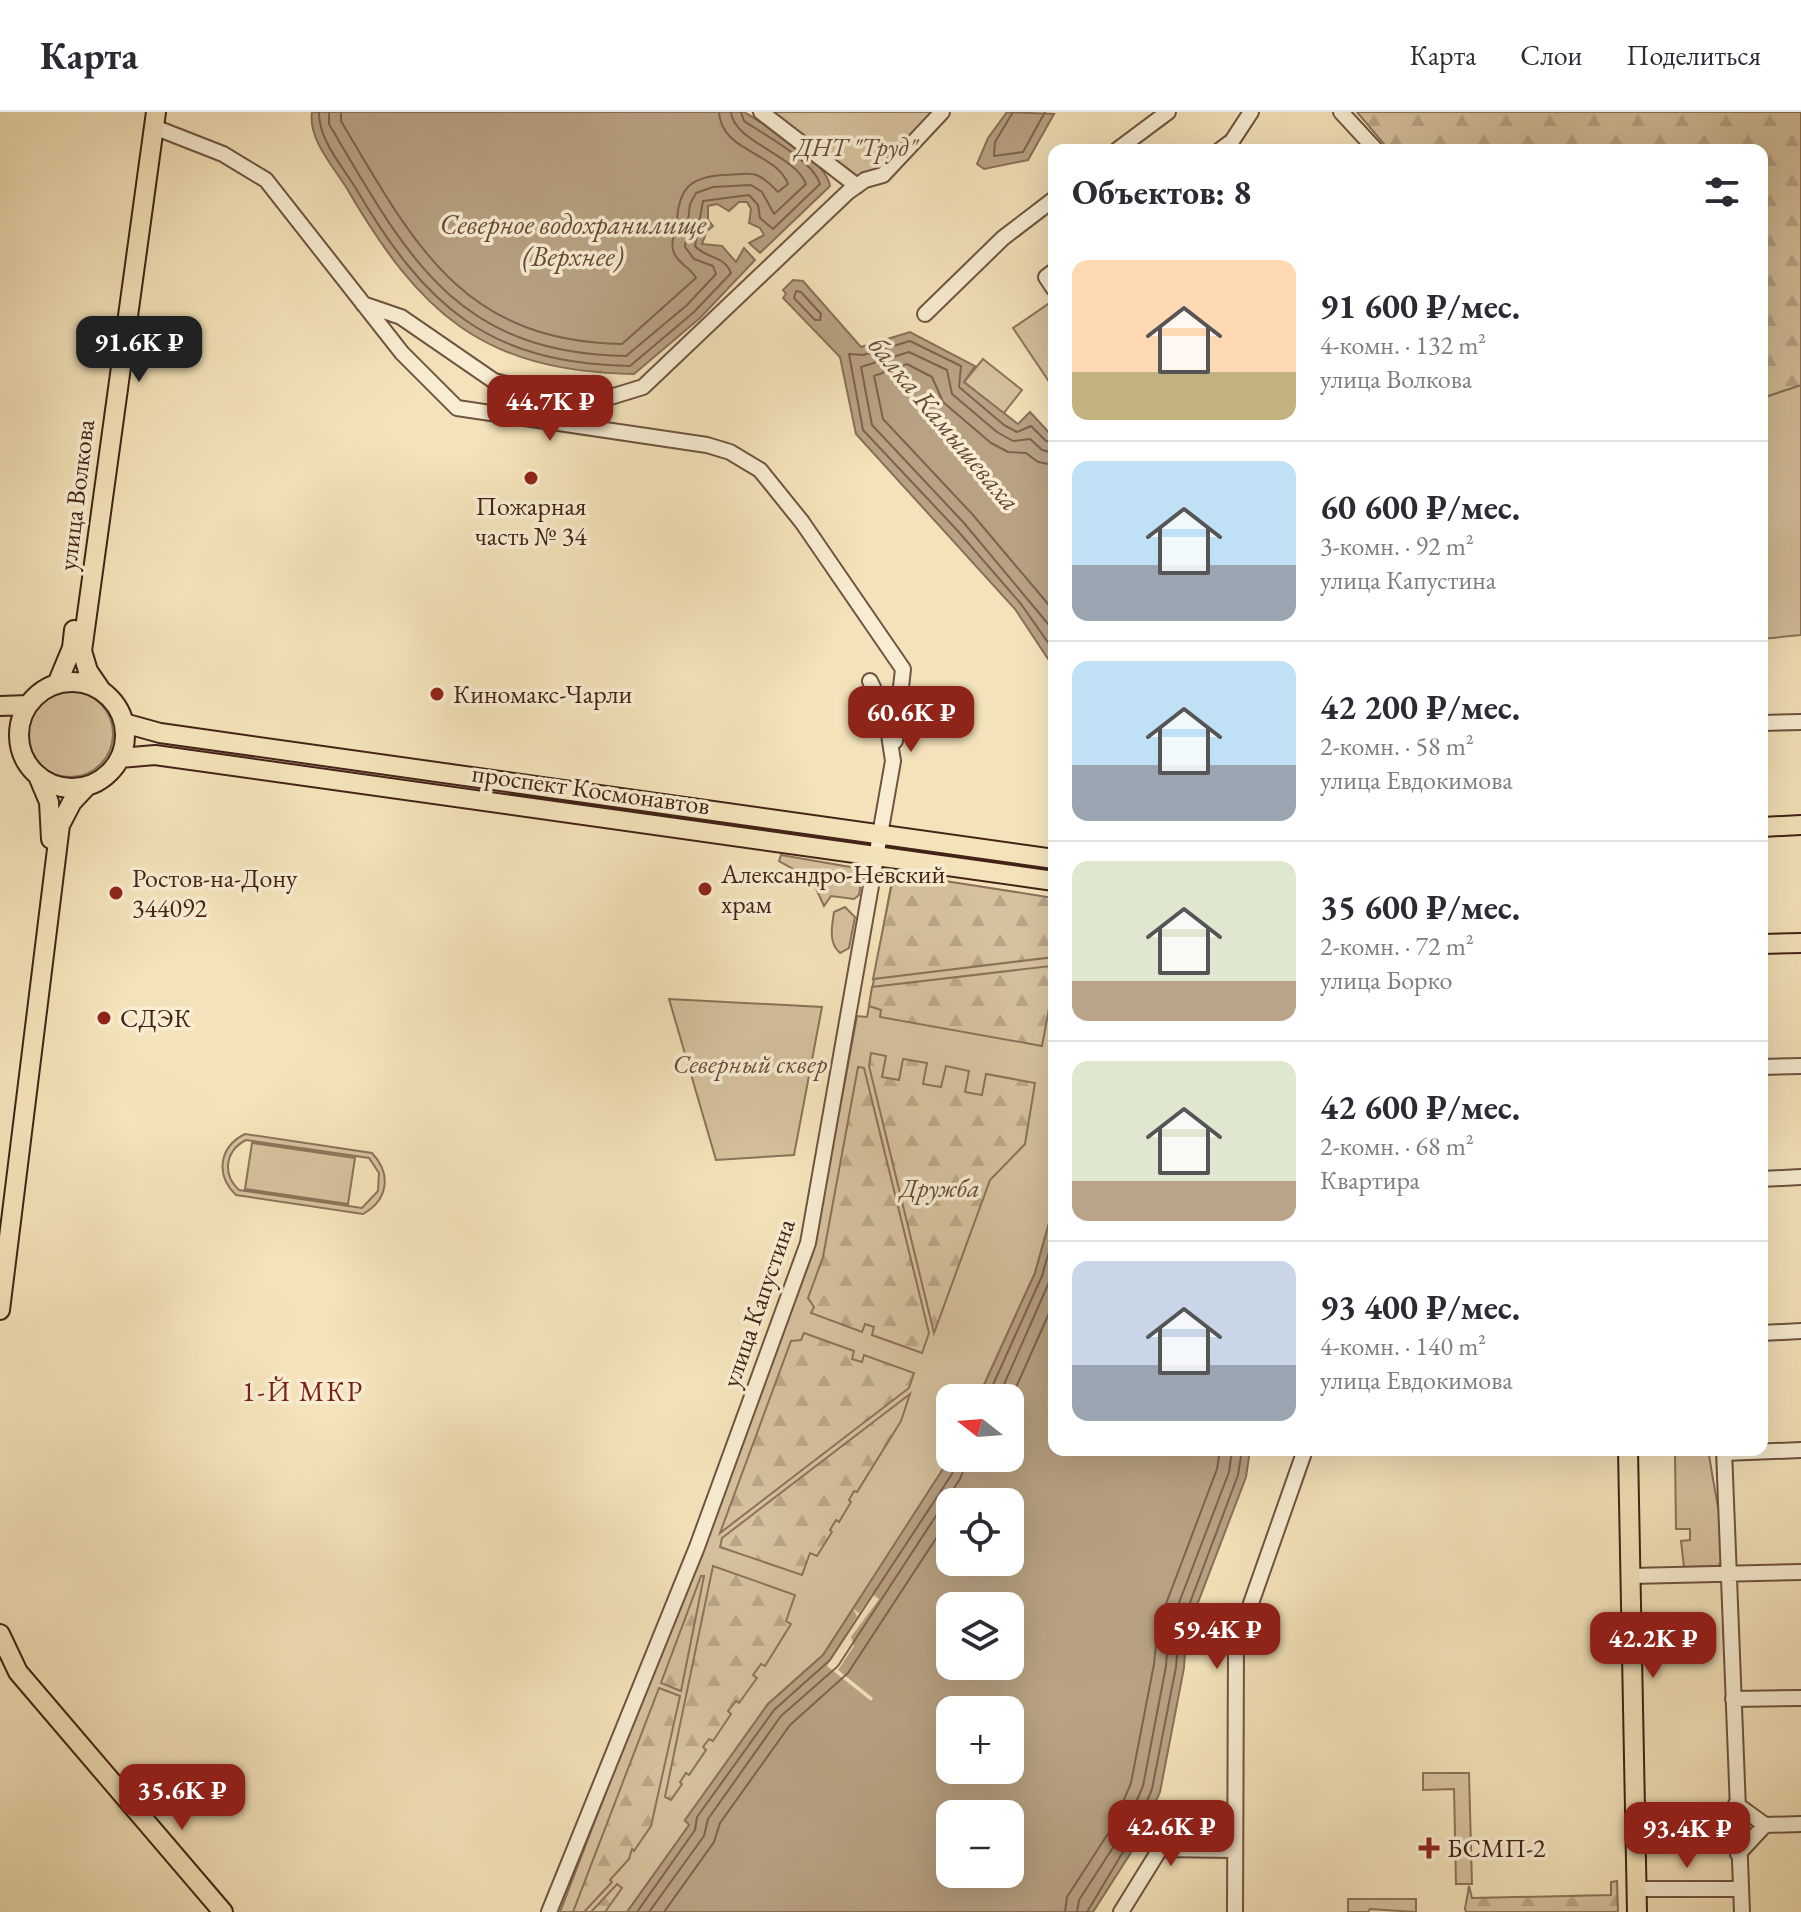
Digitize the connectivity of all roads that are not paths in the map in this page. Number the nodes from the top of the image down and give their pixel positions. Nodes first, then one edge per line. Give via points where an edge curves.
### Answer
1 (761, 112) edge
2 (942, 112) edge
3 (1168, 112) edge
4 (1251, 112) edge
5 (1341, 112) edge
6 (152, 117) edge
7 (1125, 144) edge
8 (1232, 144) edge
9 (1370, 144) edge
10 (857, 186) junction
11 (1048, 204) edge
12 (363, 304) junction
13 (925, 314) dead end
14 (870, 681) dead end
15 (57, 684) junction
16 (101, 690) junction
17 (28, 705) junction
18 (0, 706) edge
19 (1801, 722) edge
20 (124, 723) junction
21 (1768, 723) edge
22 (0, 742) edge
23 (21, 750) junction
24 (120, 758) junction
25 (893, 761) junction
26 (38, 776) junction
27 (87, 786) junction
28 (1801, 825) edge
29 (1768, 827) edge
30 (882, 835) junction
31 (878, 856) junction
32 (1048, 858) edge
33 (1048, 880) edge
34 (1801, 943) edge
35 (1768, 944) edge
36 (1801, 1066) edge
37 (1768, 1067) edge
38 (1801, 1177) edge
39 (1768, 1179) edge
40 (0, 1253) edge
41 (0, 1310) edge
42 (1801, 1331) edge
43 (1768, 1333) edge
44 (1768, 1450) edge
45 (1801, 1450) edge
46 (1303, 1456) edge
47 (1628, 1456) edge
48 (1724, 1456) edge
49 (1801, 1572) edge
50 (1728, 1574) junction
51 (1631, 1576) junction
52 (0, 1634) edge
53 (0, 1668) edge
54 (1801, 1698) edge
55 (1733, 1699) junction
56 (1736, 1804) junction
57 (1801, 1824) edge
58 (1765, 1825) junction
59 (1235, 1850) junction
60 (1738, 1854) junction
61 (1636, 1889) junction
62 (1739, 1889) junction
63 (214, 1912) edge
64 (223, 1912) edge
65 (549, 1912) edge
66 (1121, 1912) edge
67 (1235, 1912) edge
68 (1637, 1912) edge
69 (1742, 1912) edge

1 - 10 street
2 - 10 street via 883,175
3 - 7 street
4 - 8 street
5 - 9 street
6 - 12 street via 266,180
6 - 15 main road, улица Волкова via 72,648
6 - 16 main road, улица Волкова via 82,651
10 - 12 street via 643,387 604,399 548,394 494,381 401,317
11 - 13 street via 1003,238
12 - 25 street via 457,408 707,445 760,470 903,669
14 - 25 street, улица Капустина via 886,715
15 - 16 main road via 84,683
15 - 17 main road
16 - 20 main road
17 - 18 main road
17 - 23 main road via 19,728
19 - 21 street
20 - 24 main road
20 - 30 main road, проспект Космонавтов via 160,733
22 - 23 main road
23 - 26 main road
24 - 27 main road via 112,771
24 - 31 main road, проспект Космонавтов via 155,755
25 - 30 street, улица Капустина
26 - 27 main road via 55,785
26 - 40 main road via 53,824
27 - 41 main road via 60,825
28 - 29 main road
30 - 31 street, улица Капустина
30 - 32 main road, проспект Космонавтов
31 - 33 main road, проспект Космонавтов
31 - 65 street, улица Капустина via 808,1243 697,1547
34 - 35 main road
36 - 37 street
38 - 39 street
42 - 43 street
44 - 45 street
46 - 59 street via 1236,1646
47 - 51 main road
48 - 50 street
49 - 50 street
50 - 51 street
50 - 55 street
51 - 61 main road
52 - 64 main road via 18,1672
53 - 63 main road
54 - 55 street
55 - 56 street
56 - 58 street
56 - 60 street
57 - 58 street
58 - 60 street
59 - 66 street via 1160,1849
59 - 67 street
60 - 62 street
61 - 62 street
61 - 68 main road
62 - 69 street

